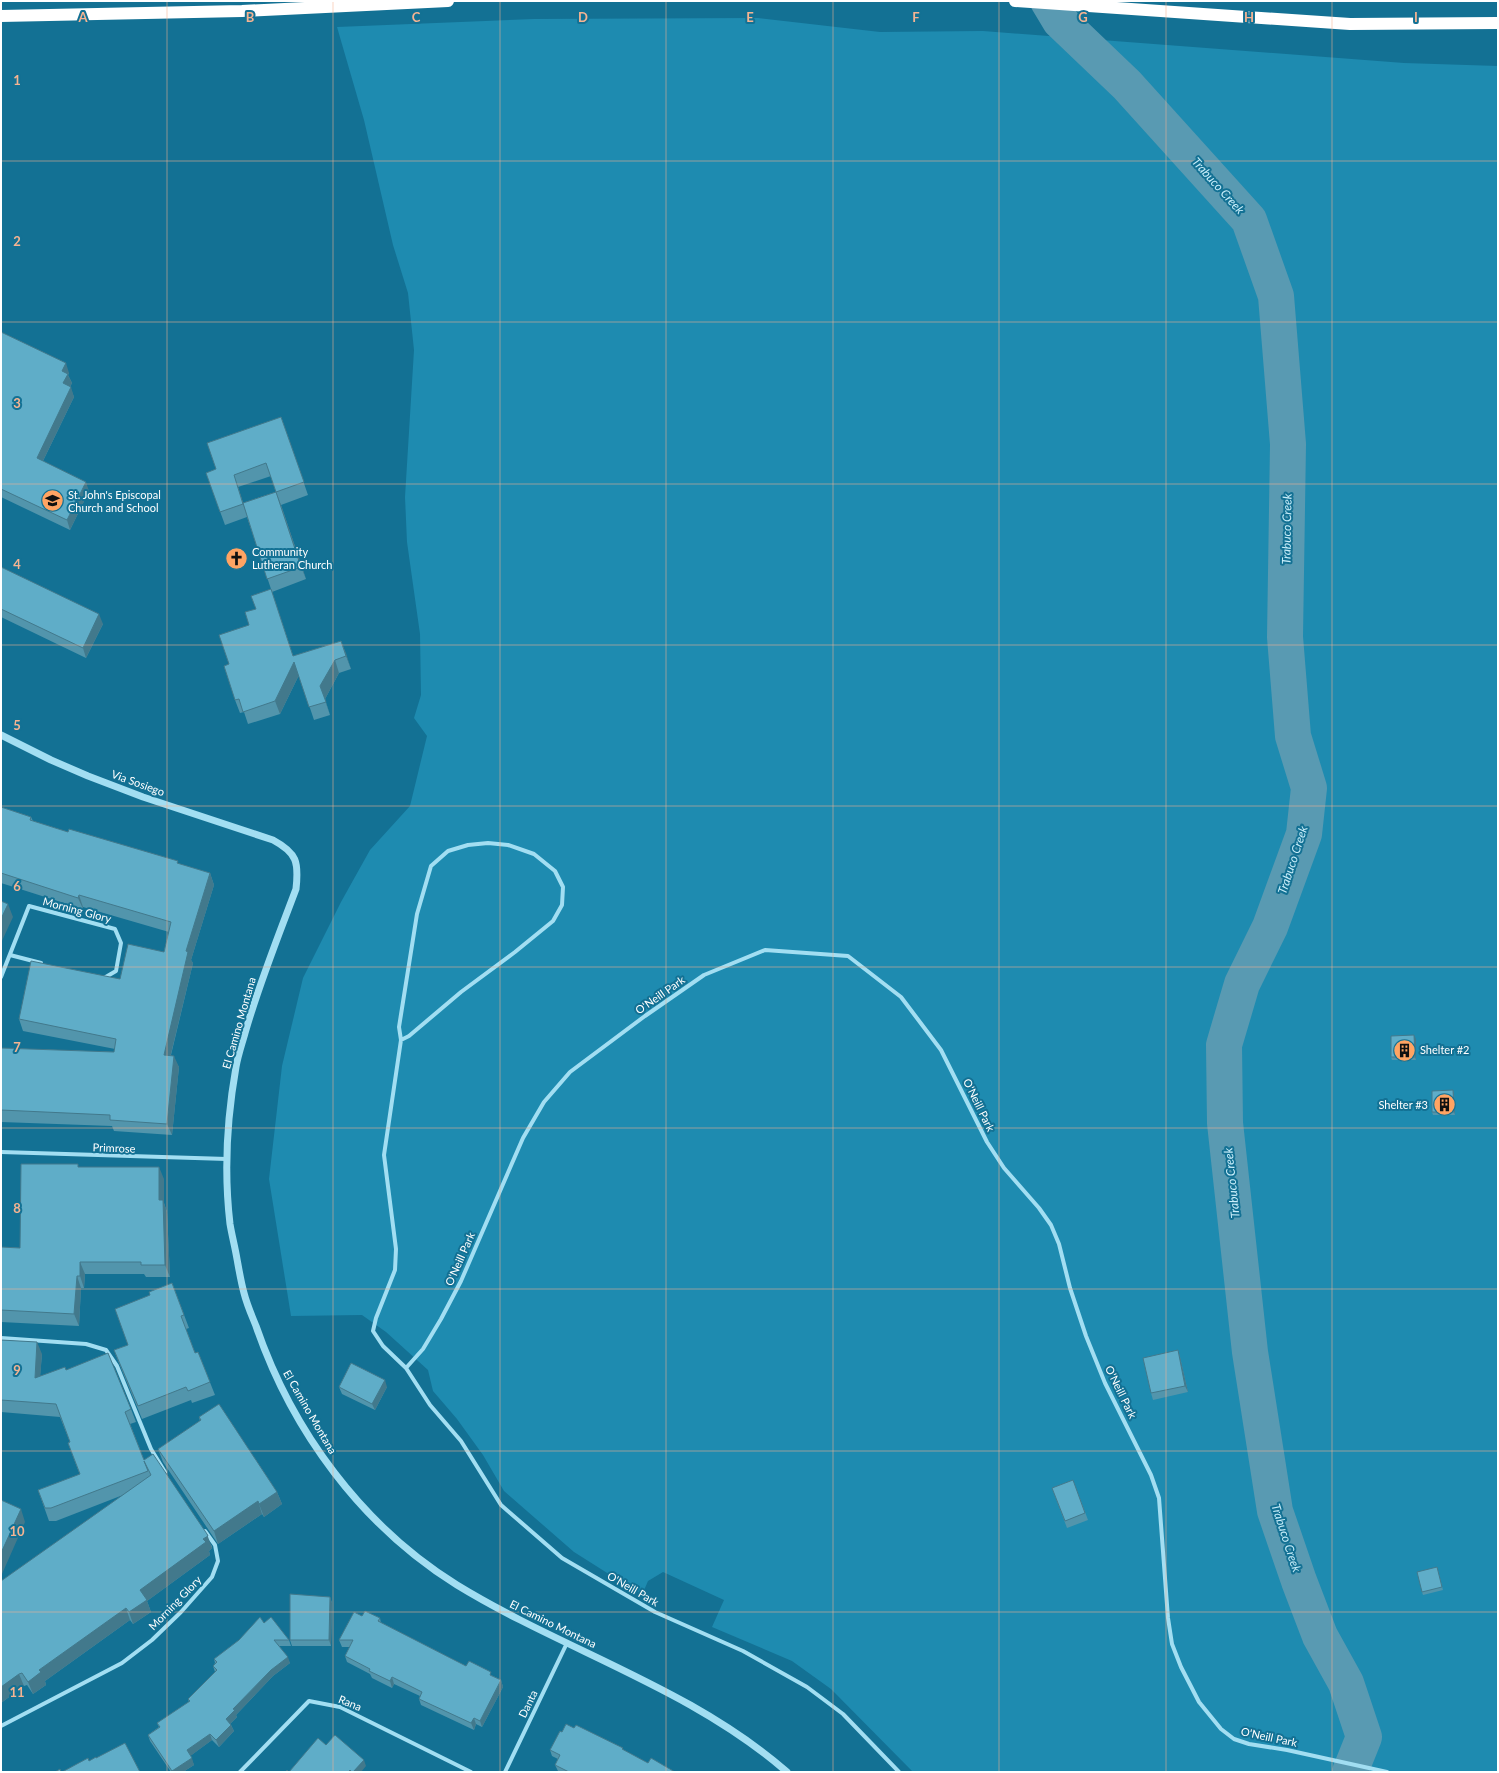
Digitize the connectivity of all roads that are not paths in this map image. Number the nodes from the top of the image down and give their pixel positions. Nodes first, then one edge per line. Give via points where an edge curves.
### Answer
1 (448, 1) edge
2 (1015, 1) edge
3 (1, 16) edge
4 (1498, 24) edge
5 (1, 735) edge
6 (273, 840) joint
7 (10, 956) junction
8 (48, 965) edge
9 (1, 977) edge
10 (102, 978) edge
11 (401, 1040) junction
12 (1, 1152) edge
13 (227, 1159) junction
14 (1, 1338) edge
15 (406, 1368) junction
16 (166, 1474) edge
17 (201, 1526) edge
18 (567, 1643) junction
19 (1, 1726) edge
20 (240, 1772) edge
21 (471, 1772) edge
22 (504, 1772) edge
23 (788, 1772) edge
24 (899, 1772) edge
25 (1387, 1772) edge

1 - 3 highway via 242,11
2 - 4 highway via 1350,24
5 - 6 street, Via Sosiego via 88,776
6 - 13 street, El Camino Montana via 286,847 294,857 296,889 251,1012 236,1064
7 - 8 street
7 - 9 street, Morning Glory
7 - 10 street, Morning Glory via 29,906 116,929 121,942 116,971
11 - 11 street via 553,921 562,905 563,887 555,871 534,854 508,845 468,845 448,851 431,866 417,914 399,1027
11 - 15 street, O'Neill Park via 384,1155 396,1249 395,1270 373,1331 382,1346
12 - 13 street, Primrose
13 - 18 street, El Camino Montana via 230,1225 244,1294 264,1351 284,1393 319,1453 375,1519 414,1554 462,1587
14 - 16 street via 86,1344 106,1350 118,1366 151,1449
15 - 24 street, O'Neill Park via 430,1405 461,1441 501,1505 562,1558 655,1612 743,1651 806,1687 843,1714
15 - 25 street, O'Neill Park via 441,1320 461,1281 523,1138 544,1102 570,1072 704,976 765,950 848,956 901,997 942,1050 987,1142 1004,1168 1051,1225 1086,1336 1105,1383 1151,1475 1159,1498 1172,1644 1199,1702 1221,1729 1234,1739
17 - 19 street, Morning Glory via 215,1545 218,1561 212,1576 181,1612 152,1640 122,1663
18 - 22 street, Danta
18 - 23 street, El Camino Montana via 715,1719
20 - 21 street, Rana via 309,1701 340,1707

